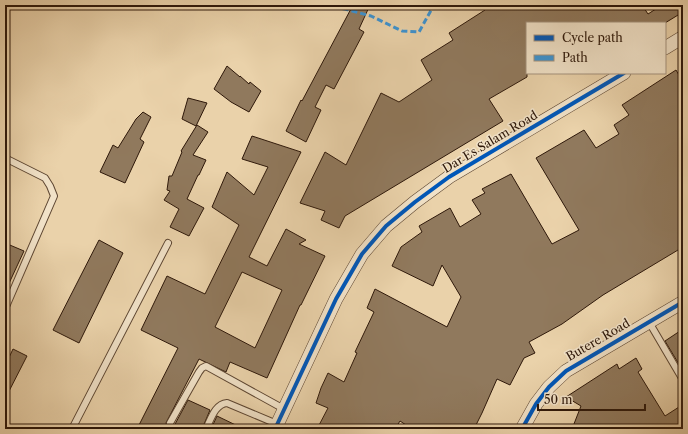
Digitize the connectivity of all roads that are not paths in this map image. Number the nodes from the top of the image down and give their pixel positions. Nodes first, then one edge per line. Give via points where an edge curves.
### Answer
1 (683, 37) edge
2 (666, 47) edge
3 (622, 74) edge
4 (5, 158) edge
5 (168, 243) dead end
6 (683, 302) edge
7 (5, 309) edge
8 (649, 322) junction
9 (683, 380) edge
10 (284, 409) junction
11 (170, 423) dead end
12 (276, 426) edge
13 (72, 429) edge
14 (206, 429) edge
15 (522, 429) edge

1 - 2 street
3 - 10 street, Dar Es Salam Road via 449,177 386,226 362,254 336,299
4 - 7 lane via 45,178 54,196
5 - 13 lane
6 - 8 street, Butere Road
8 - 9 lane
8 - 15 street, Butere Road via 566,371 536,404
10 - 11 lane via 206,366 199,372
10 - 12 street, Dar Es Salam Road
12 - 14 lane via 222,403 217,407

